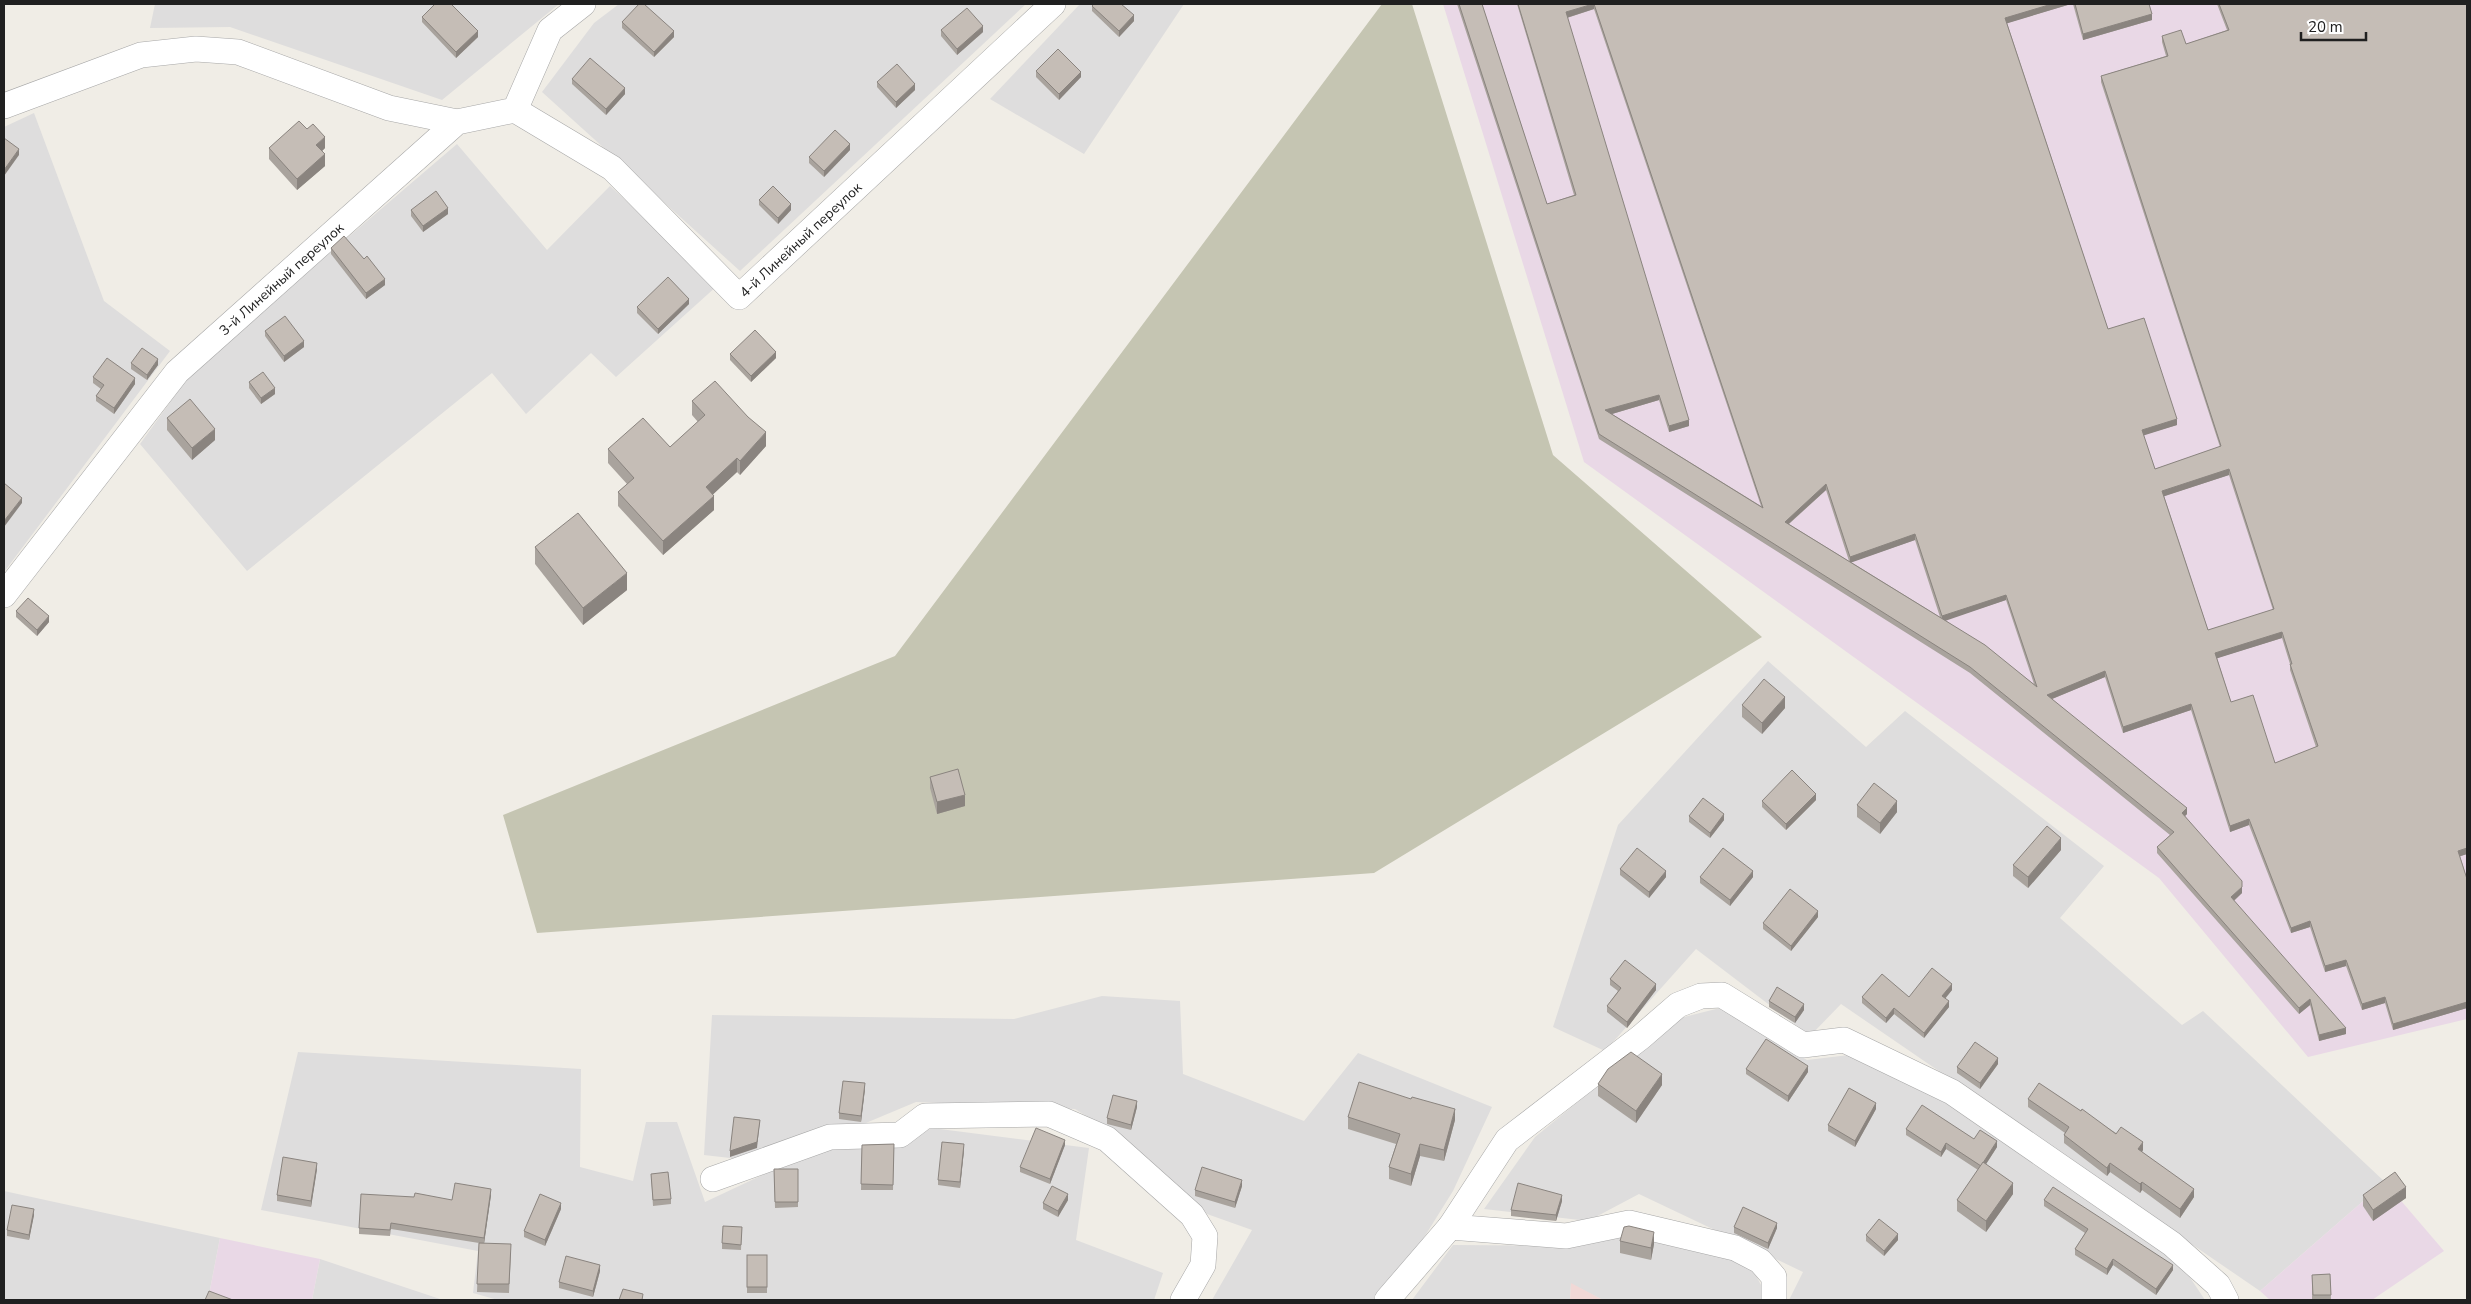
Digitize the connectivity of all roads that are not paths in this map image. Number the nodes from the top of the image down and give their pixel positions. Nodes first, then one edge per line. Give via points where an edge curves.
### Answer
1 (582, 4) edge
2 (1053, 4) edge
3 (4, 106) edge
4 (516, 110) junction
5 (457, 122) junction
6 (4, 596) edge
7 (713, 1180) dead end
8 (1450, 1227) junction
9 (1183, 1300) edge
10 (1387, 1300) edge
11 (1774, 1300) edge
12 (2226, 1300) edge

1 - 4 street via 550,30
2 - 4 street, 4-й Линейный переулок via 739,297 612,168
3 - 5 street via 140,55 196,49 238,52 389,108
4 - 5 street
5 - 6 street, 3-й Линейный переулок via 177,372
7 - 9 street via 830,1137 900,1135 925,1116 1049,1114 1107,1139 1192,1215 1205,1236 1203,1265
8 - 10 street
8 - 11 street via 1566,1236 1629,1223 1735,1248 1760,1261 1774,1277
8 - 12 street via 1508,1140 1678,1005 1701,996 1722,995 1803,1045 1844,1040 1952,1092 2172,1244 2218,1285

